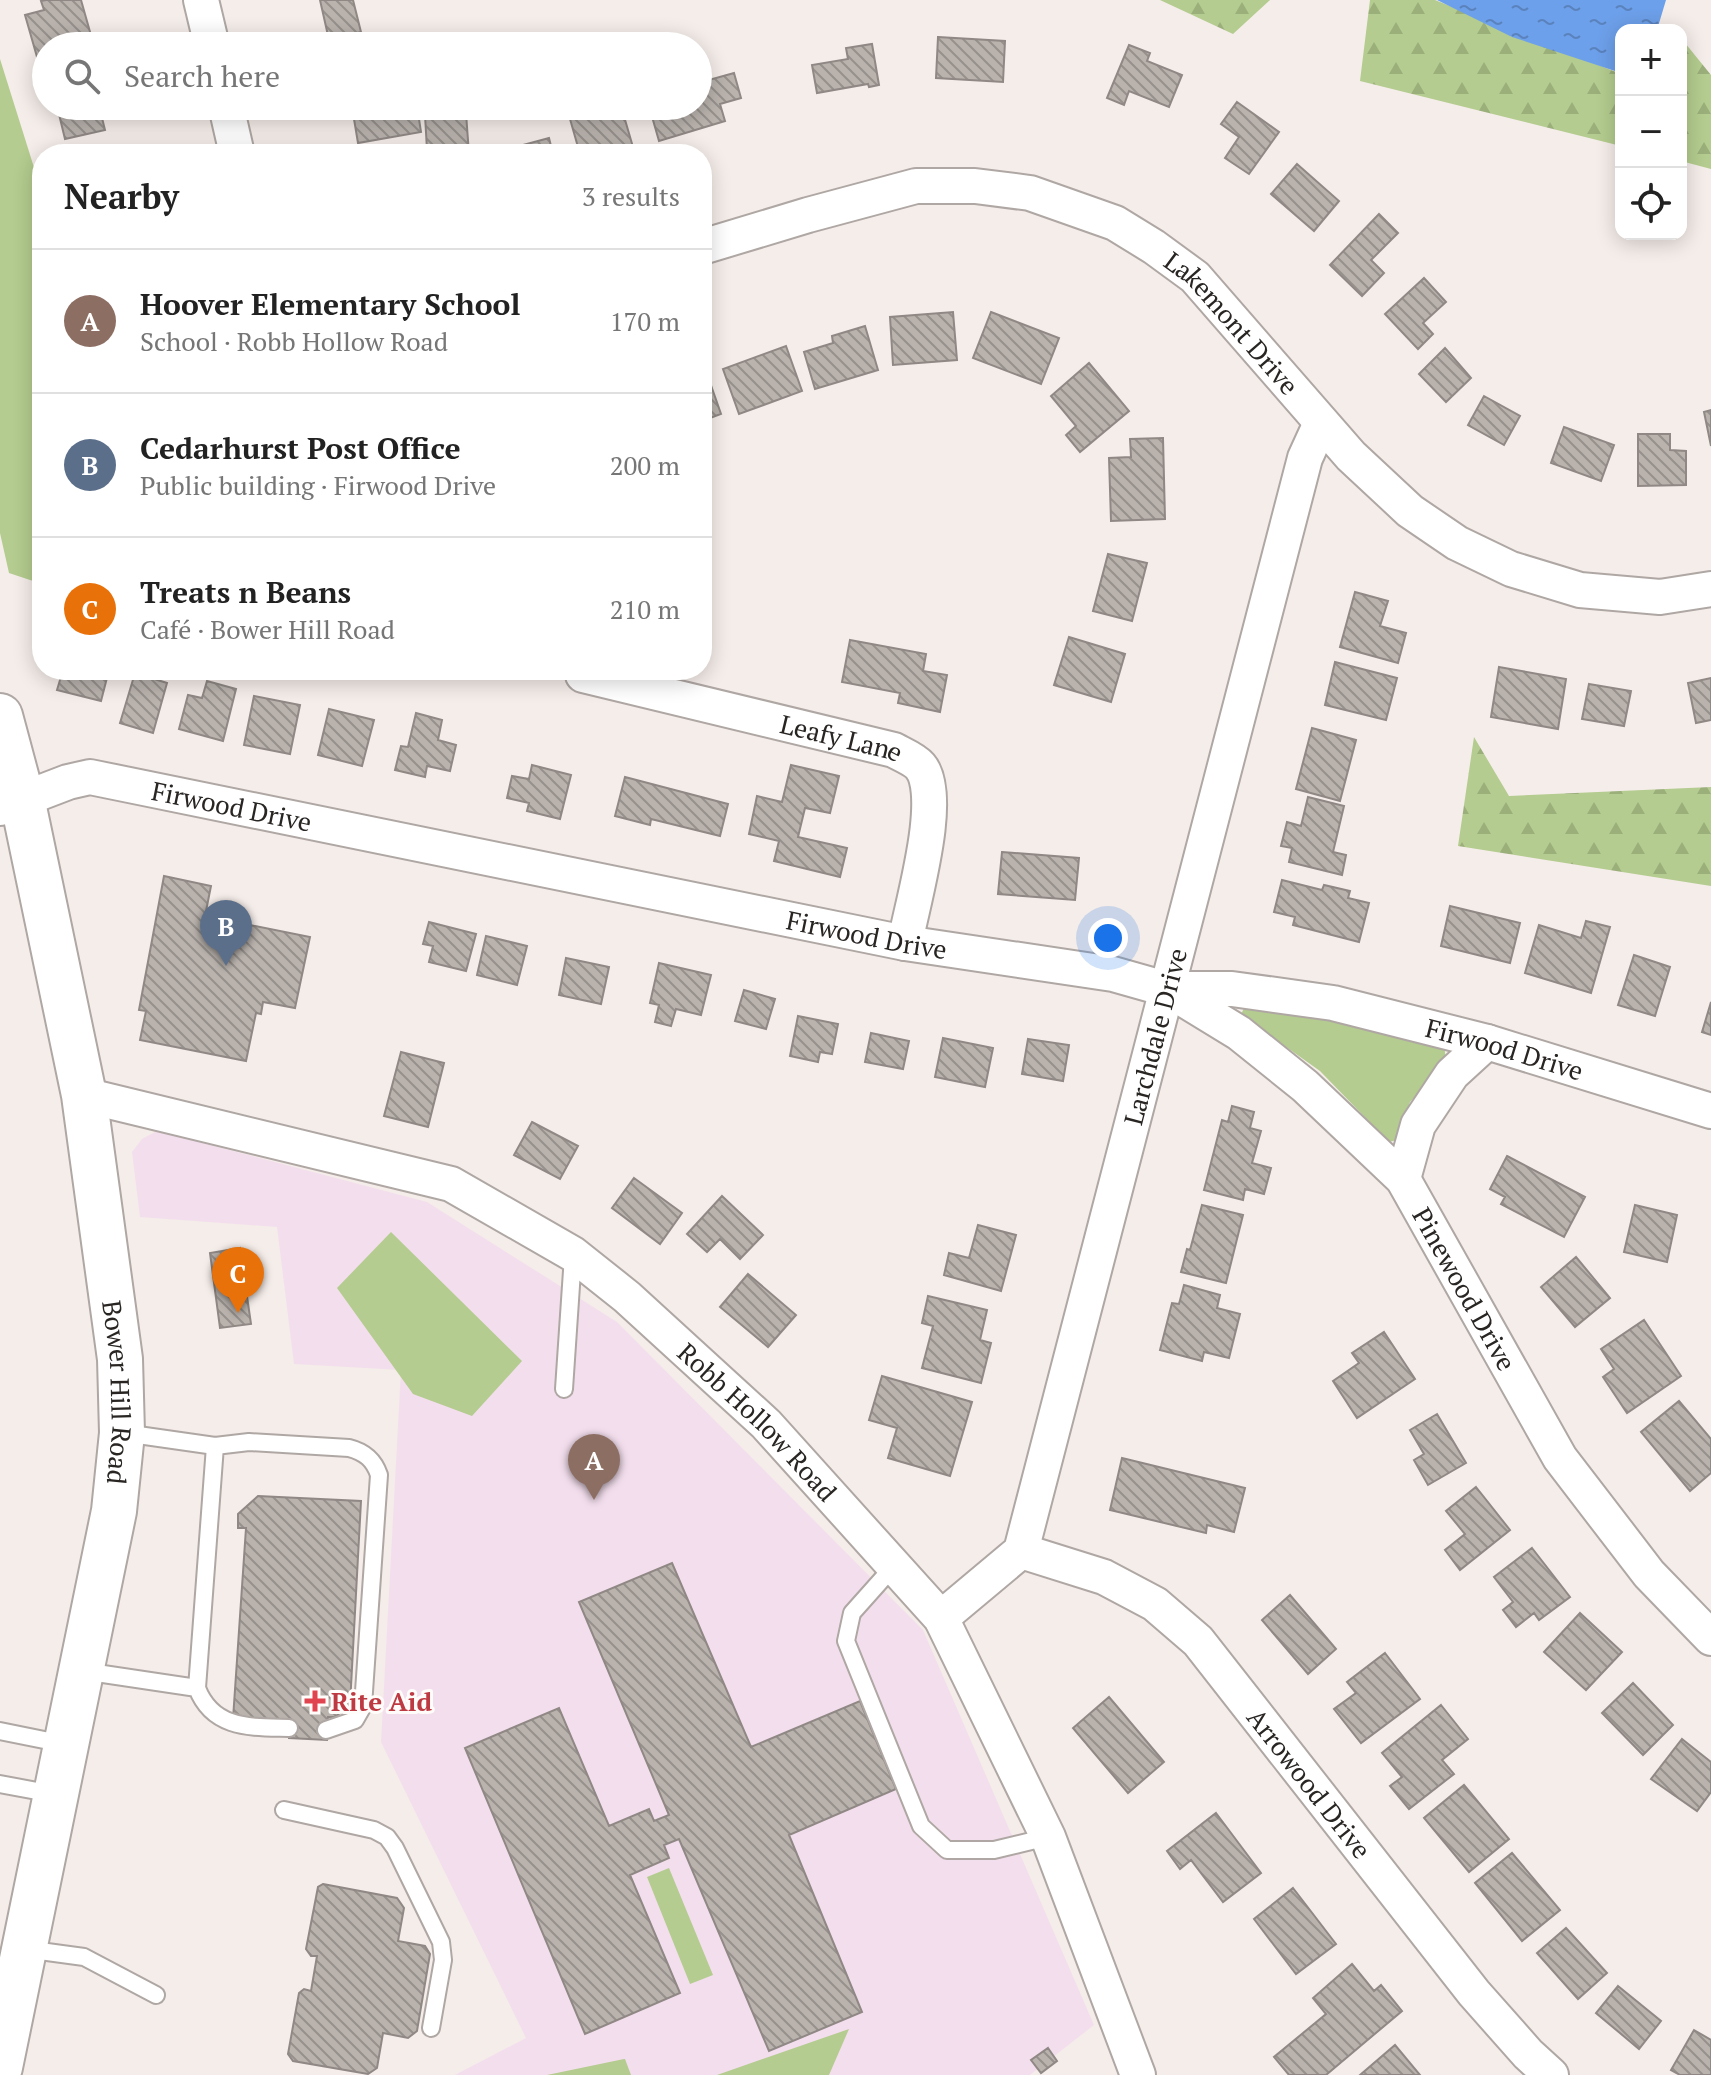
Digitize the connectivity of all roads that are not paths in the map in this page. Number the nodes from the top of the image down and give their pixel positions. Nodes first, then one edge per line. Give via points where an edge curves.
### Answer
1 (201, 0) edge
2 (209, 32) edge
3 (229, 120) edge
4 (235, 144) edge
5 (712, 244) edge
6 (1321, 423) junction
7 (1711, 589) edge
8 (604, 680) edge
9 (0, 716) edge
10 (11, 803) edge
11 (905, 943) junction
12 (1166, 989) junction
13 (1487, 1042) junction
14 (84, 1095) junction
15 (1711, 1111) edge
16 (1403, 1179) junction
17 (573, 1254) junction
18 (564, 1389) dead end
19 (122, 1433) junction
20 (215, 1446) junction
21 (1021, 1551) junction
22 (893, 1567) junction
23 (941, 1618) junction
24 (1711, 1638) edge
25 (82, 1670) junction
26 (197, 1688) junction
27 (289, 1728) dead end
28 (326, 1730) dead end
29 (0, 1731) edge
30 (66, 1744) junction
31 (0, 1784) edge
32 (55, 1795) junction
33 (284, 1810) dead end
34 (1048, 1837) junction
35 (23, 1949) junction
36 (156, 1995) dead end
37 (431, 2028) dead end
38 (0, 2067) edge
39 (1138, 2075) edge
40 (1551, 2075) edge

1 - 2 street
3 - 4 street
5 - 6 street, Lakemont Drive via 916,186 1030,193 1115,223 1195,277
6 - 7 street, Lakemont Drive via 1410,511 1457,543 1511,569 1580,590 1660,597
6 - 12 street, Larchdale Drive via 1305,458
8 - 11 street, Leafy Lane via 894,750 920,765 930,785 931,810
9 - 10 main road, Bower Hill Road
10 - 11 street, Firwood Drive via 90,777
10 - 14 main road, Bower Hill Road
11 - 12 street, Firwood Drive via 1113,974
12 - 13 street, Firwood Drive via 1232,989 1333,1003
12 - 16 street, Pinewood Drive via 1239,1033 1305,1086
12 - 21 street, Larchdale Drive
13 - 15 street, Firwood Drive
13 - 16 street via 1452,1074 1418,1125
14 - 17 street, Robb Hollow Road via 451,1184
14 - 19 main road, Bower Hill Road via 120,1359
16 - 24 street, Pinewood Drive via 1560,1458 1649,1574
17 - 18 lane
17 - 22 street, Robb Hollow Road via 766,1424
19 - 20 lane
19 - 25 main road, Bower Hill Road via 114,1511
20 - 26 lane
20 - 28 lane via 249,1442 360,1451 376,1465 364,1698 355,1720
21 - 23 street
21 - 40 street, Arrowood Drive via 1104,1577 1155,1604 1198,1641 1474,1993
22 - 23 street, Robb Hollow Road
22 - 34 lane via 852,1613 846,1641 921,1826 947,1850 994,1850
23 - 34 street, Robb Hollow Road
25 - 26 lane
25 - 30 main road, Bower Hill Road
26 - 27 lane via 230,1723
29 - 30 lane
30 - 32 main road, Bower Hill Road
31 - 32 lane
32 - 35 main road, Bower Hill Road
33 - 37 lane via 374,1830 395,1848 441,1942 443,1960
34 - 39 street, Robb Hollow Road
35 - 36 lane via 84,1957
35 - 38 main road, Bower Hill Road

